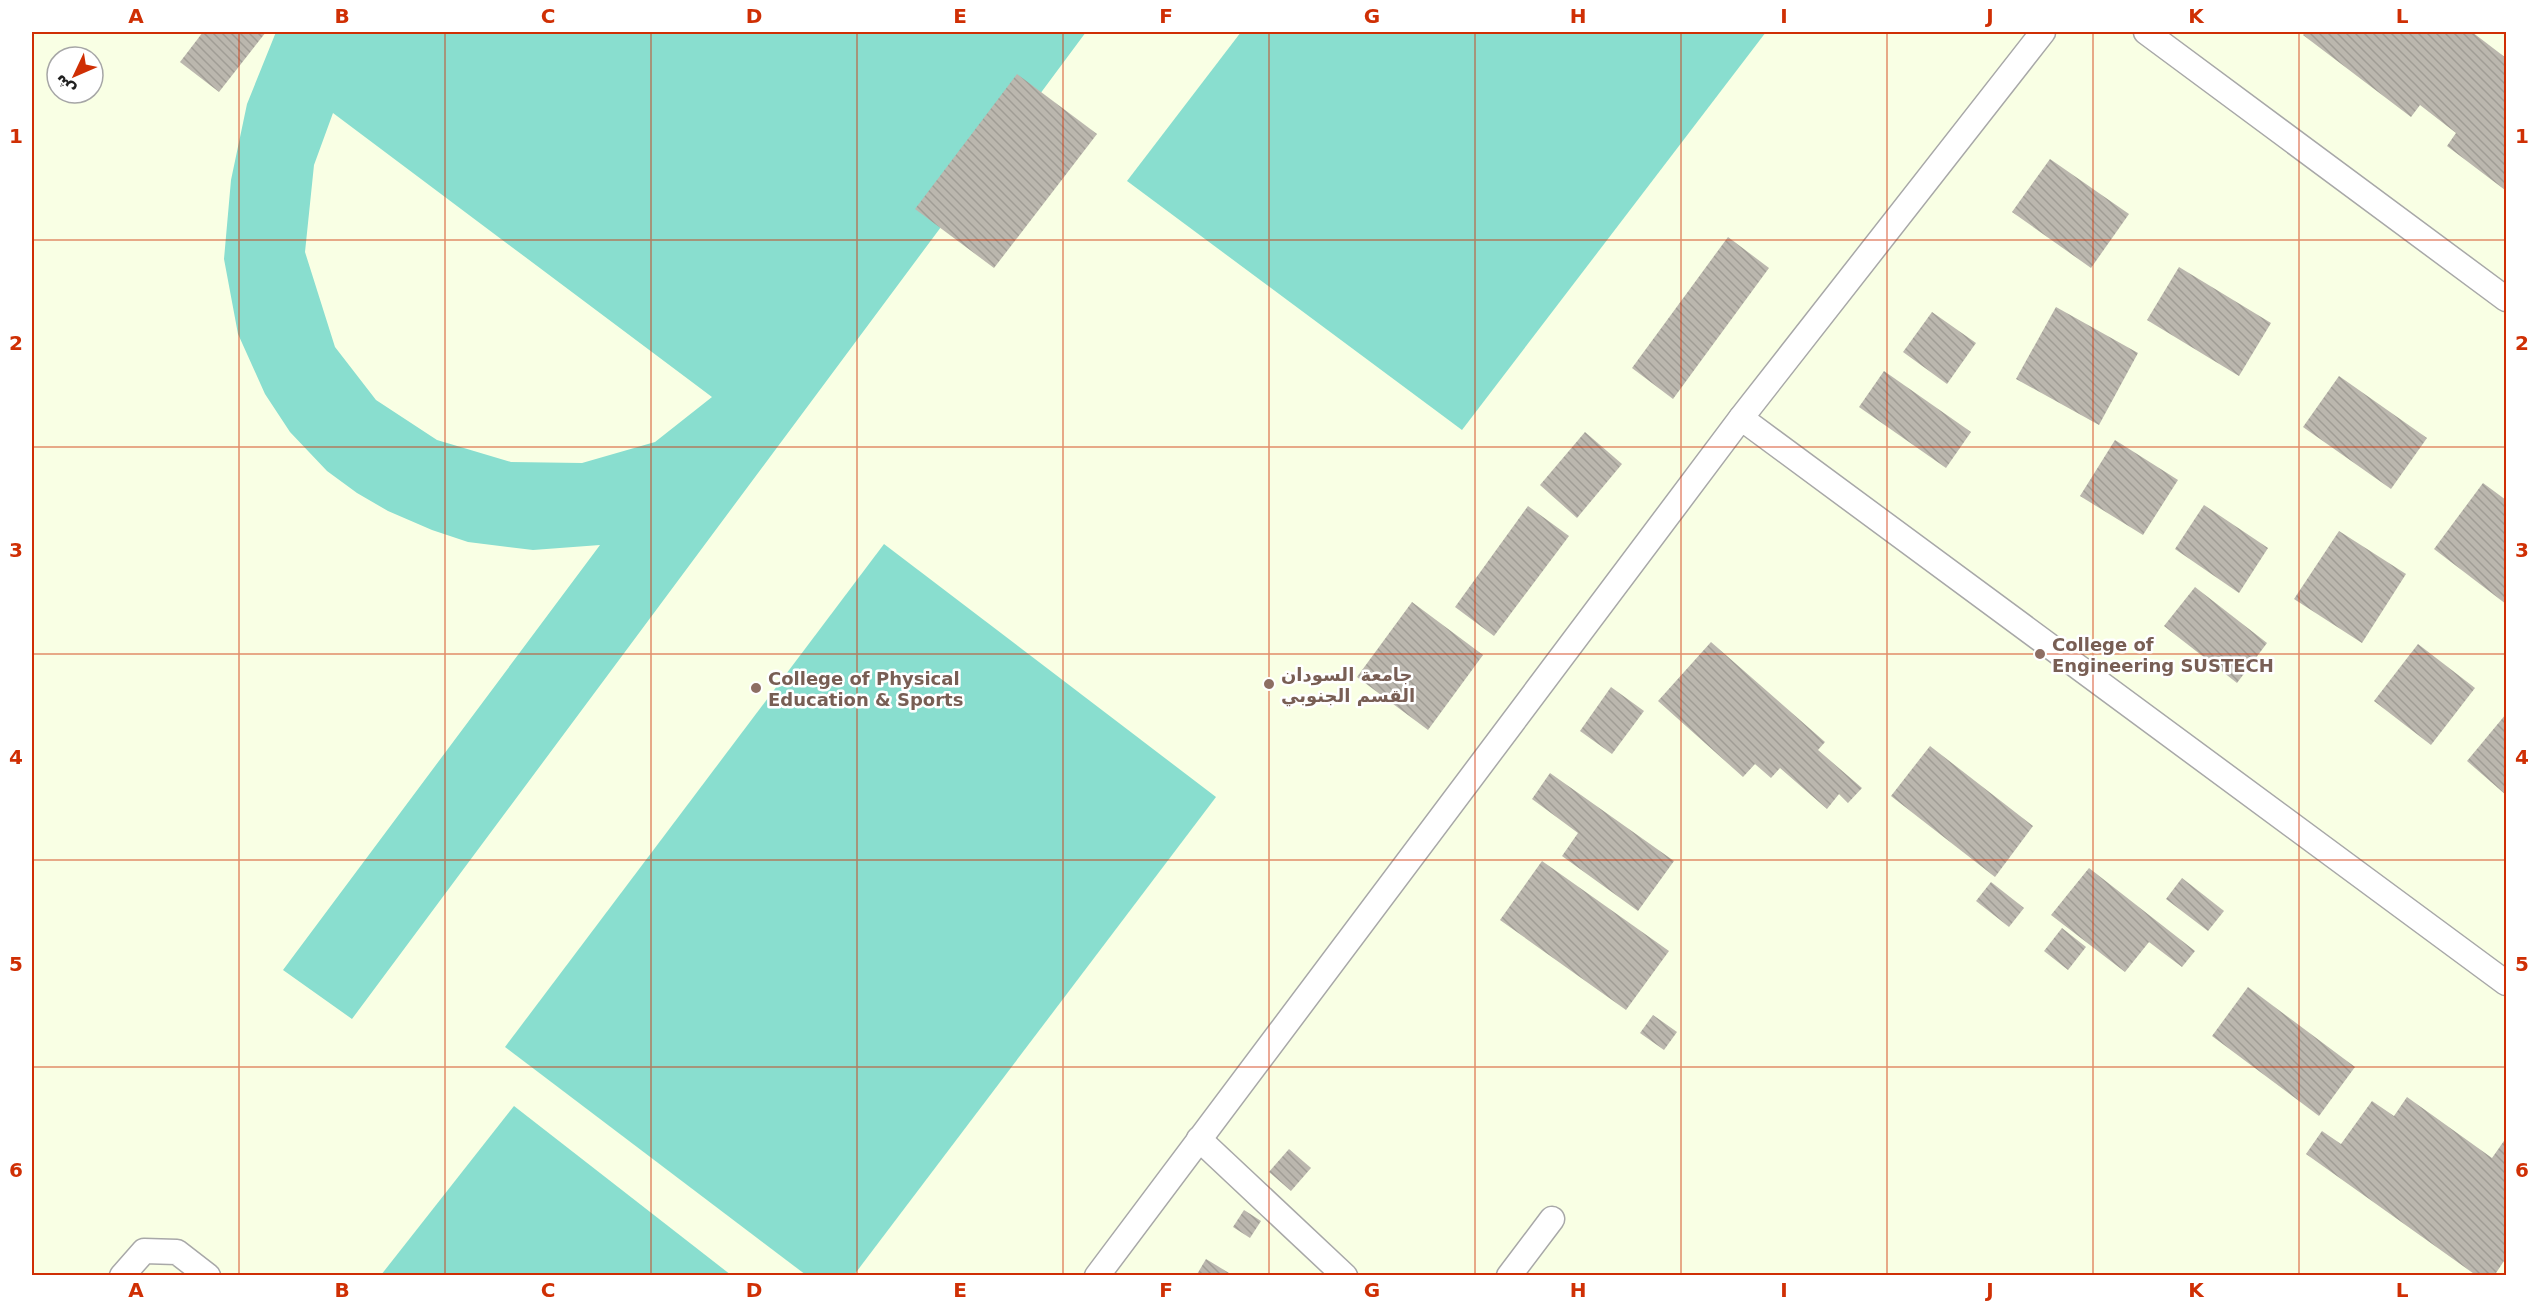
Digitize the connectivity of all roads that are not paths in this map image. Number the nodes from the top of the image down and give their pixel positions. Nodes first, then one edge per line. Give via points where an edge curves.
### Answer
1 (2043, 32) edge
2 (2146, 32) edge
3 (2506, 299) edge
4 (1741, 418) junction
5 (2506, 983) edge
6 (1199, 1139) junction
7 (1552, 1219) dead end
8 (122, 1275) edge
9 (208, 1275) edge
10 (1097, 1275) edge
11 (1345, 1275) edge
12 (1509, 1275) edge

1 - 4 lane
2 - 3 lane
4 - 5 lane
4 - 6 lane
6 - 10 lane
6 - 11 lane
7 - 12 lane
8 - 9 lane via 144,1251 177,1252

